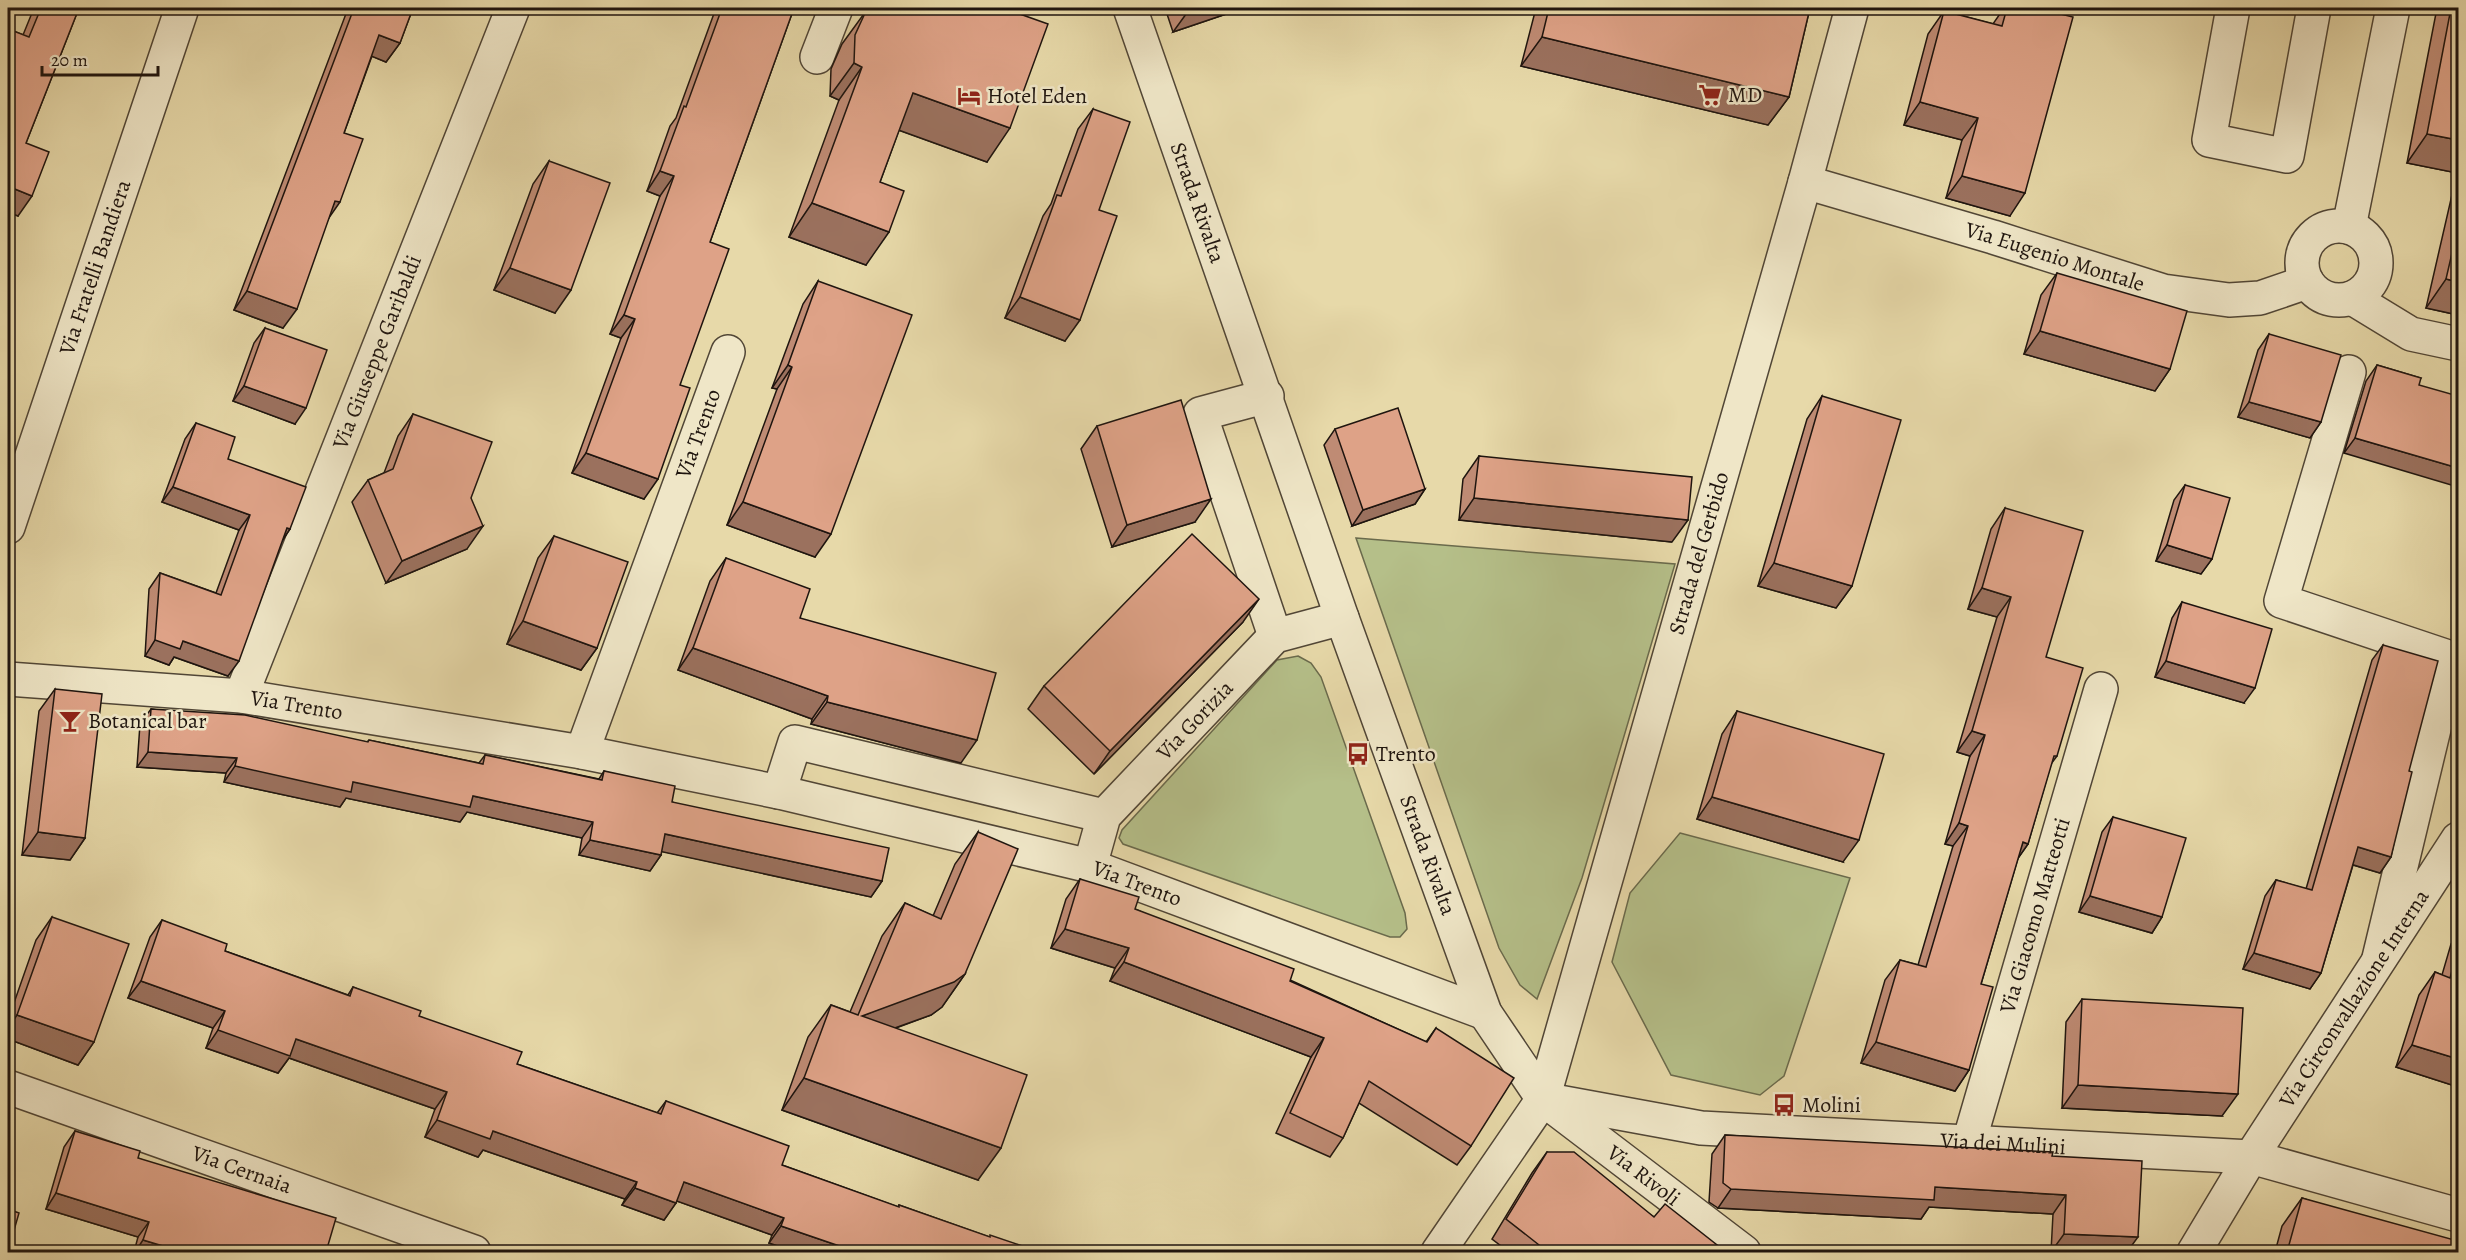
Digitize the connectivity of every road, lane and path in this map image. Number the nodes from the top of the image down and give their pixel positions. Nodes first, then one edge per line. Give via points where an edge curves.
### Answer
1 (182, 8) edge
2 (513, 8) edge
3 (836, 8) edge
4 (1130, 8) edge
5 (1852, 8) edge
6 (2233, 8) edge
7 (2313, 8) edge
8 (2393, 8) edge
9 (817, 57) dead end
10 (1805, 182) junction
11 (2349, 227) junction
12 (2307, 282) junction
13 (2352, 298) junction
14 (2458, 344) edge
15 (728, 352) dead end
16 (2349, 372) dead end
17 (1267, 396) junction
18 (8, 527) edge
19 (1342, 618) junction
20 (1275, 636) junction
21 (8, 679) edge
22 (2101, 689) dead end
23 (241, 696) junction
24 (582, 752) junction
25 (779, 792) junction
26 (1104, 816) junction
27 (2458, 839) edge
28 (1090, 866) junction
29 (2379, 958) junction
30 (1485, 1013) junction
31 (8, 1087) edge
32 (1543, 1099) junction
33 (1969, 1143) junction
34 (2251, 1157) junction
35 (2458, 1215) edge
36 (474, 1252) edge
37 (1438, 1252) edge
38 (1744, 1252) edge
39 (2194, 1252) edge

1 - 18 street, Via Fratelli Bandiera
2 - 23 street, Via Giuseppe Garibaldi
3 - 9 street
4 - 17 street, Strada Rivalta
5 - 10 street, Strada del Gerbido
6 - 7 street via 2209,140 2287,156
8 - 11 street
10 - 12 street, Via Eugenio Montale via 2163,291 2229,300 2260,298
10 - 32 street, Strada del Gerbido
11 - 12 street via 2324,229 2310,241 2302,258
11 - 13 street via 2368,240 2376,262 2370,284
12 - 13 street via 2327,298
13 - 14 street via 2411,334
15 - 24 street, Via Trento
16 - 29 street via 2281,601 2451,658
17 - 19 street, Strada Rivalta
17 - 20 street via 1200,414
19 - 20 street
19 - 30 street, Strada Rivalta
20 - 26 street, Via Gorizia
21 - 23 street, Via Trento
22 - 33 street, Via Giacomo Matteotti
23 - 24 street, Via Trento
24 - 25 street, Via Trento
25 - 26 street via 795,742
25 - 28 street, Via Trento
26 - 28 street, Via Gorizia
27 - 29 street, Via Circonvallazione Interna
28 - 30 street, Via Trento
29 - 34 street, Via Circonvallazione Interna
30 - 32 street, Strada Rivalta
31 - 36 street, Via Cernaia
32 - 33 street, Via dei Mulini via 1701,1128
32 - 37 street, Strada del Gerbido
32 - 38 street, Via Rivoli
33 - 34 street, Via dei Mulini
34 - 35 street, Via dei Mulini
34 - 39 street, Via Circonvallazione Interna

